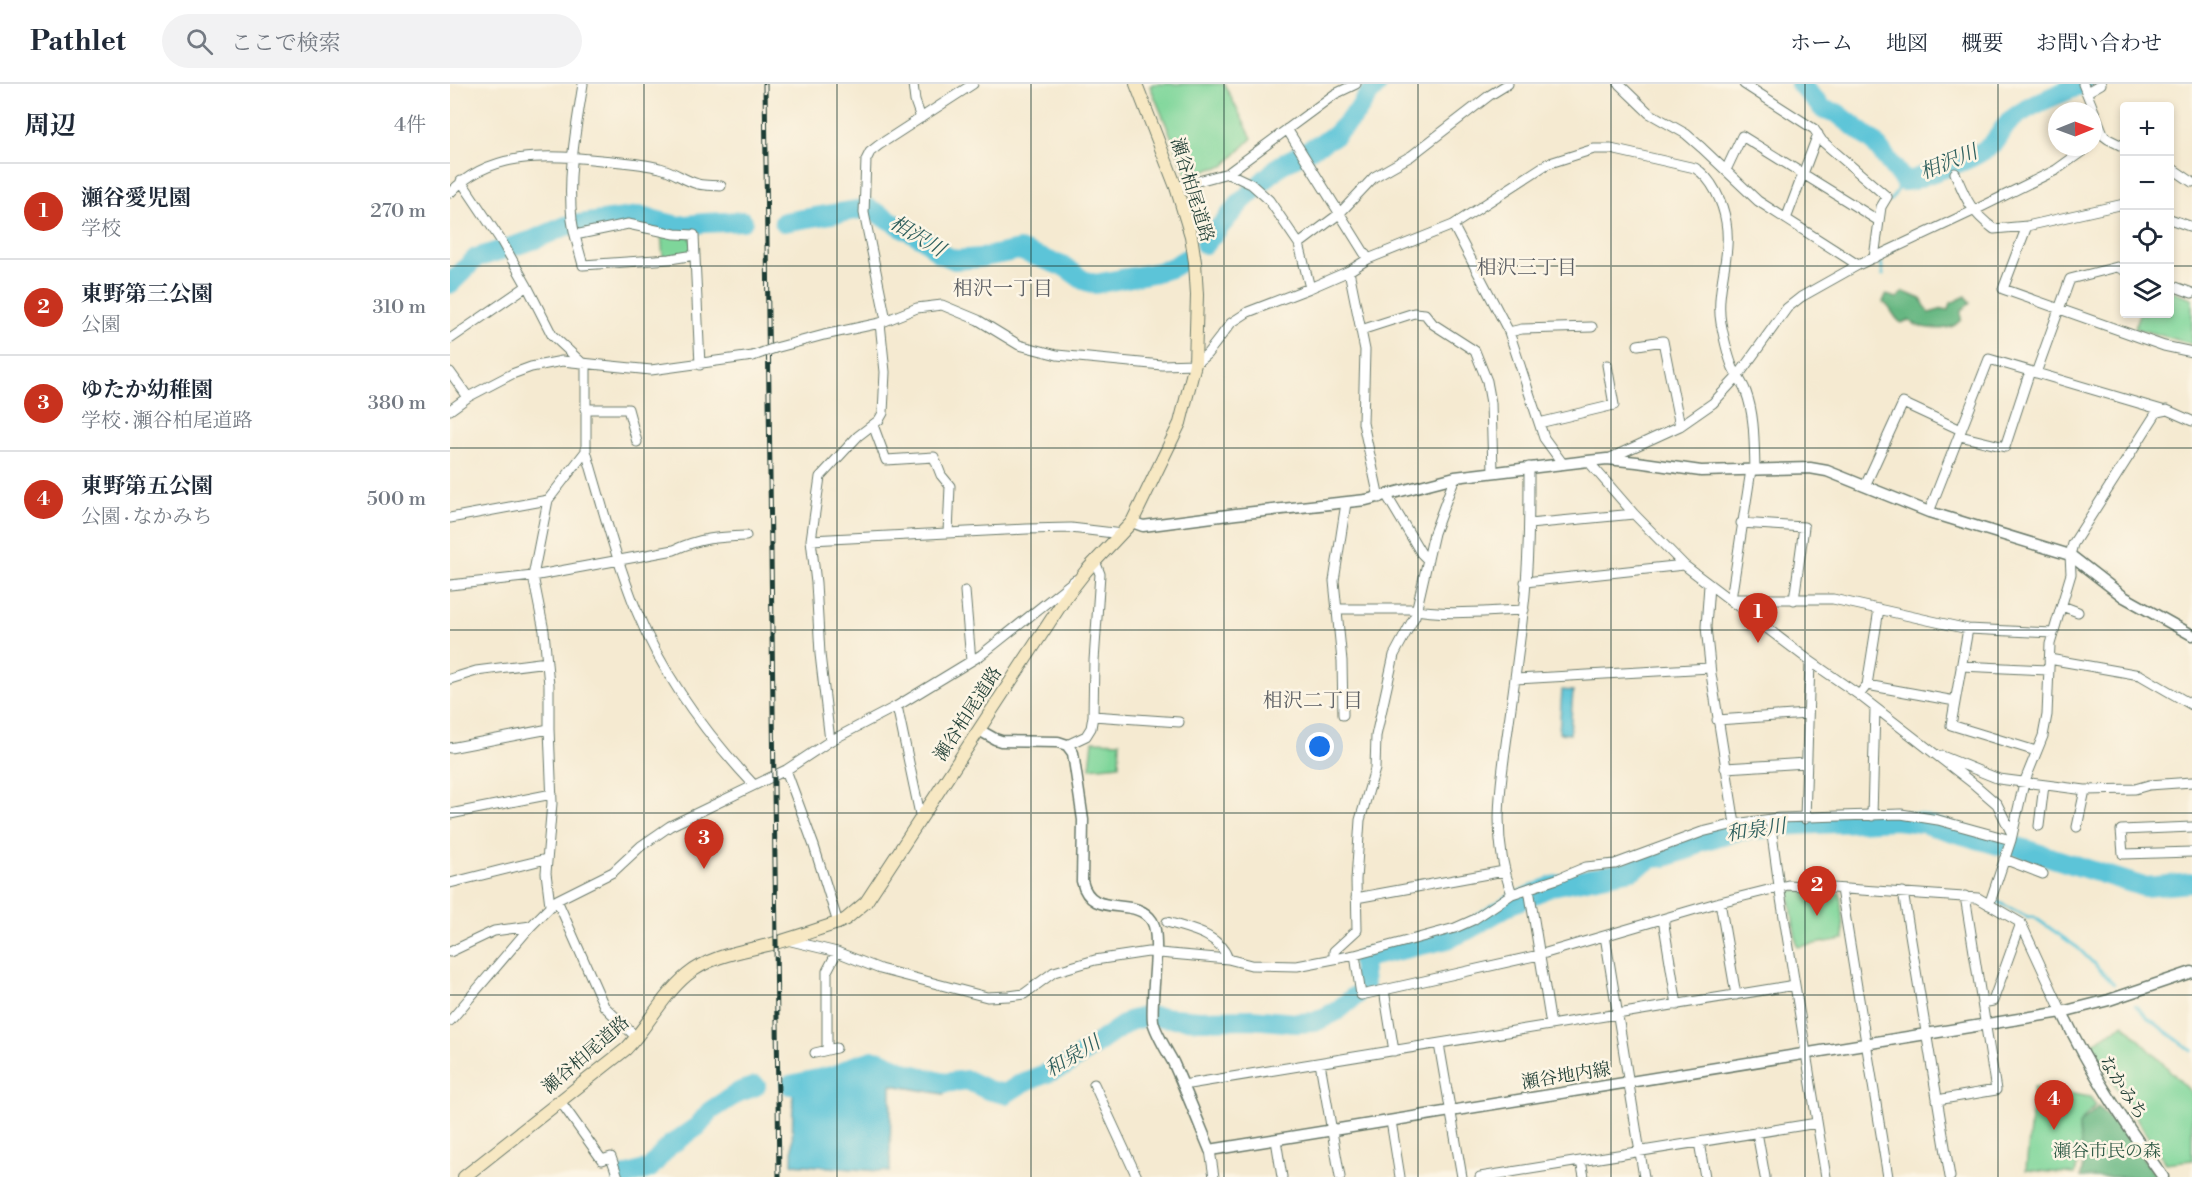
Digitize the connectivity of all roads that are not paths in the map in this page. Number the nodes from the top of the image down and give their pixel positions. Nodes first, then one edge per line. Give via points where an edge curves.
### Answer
1 (583, 84) edge
2 (913, 84) edge
3 (973, 84) edge
4 (1136, 84) edge
5 (1356, 84) edge
6 (1508, 84) edge
7 (1619, 84) edge
8 (1744, 84) edge
9 (2101, 84) edge
10 (2085, 88) edge
11 (921, 118) junction
12 (1287, 129) junction
13 (1818, 134) junction
14 (2104, 135) joint
15 (2120, 145) edge
16 (2075, 156) edge
17 (572, 157) junction
18 (1726, 170) junction
19 (2174, 170) edge
20 (1228, 173) junction
21 (1803, 173) junction
22 (1954, 173) dead end
23 (461, 181) junction
24 (2192, 182) edge
25 (721, 186) dead end
26 (1176, 187) junction
27 (450, 193) edge
28 (2120, 204) edge
29 (1973, 211) junction
30 (1339, 214) junction
31 (1786, 219) junction
32 (1879, 221) junction
33 (2174, 221) edge
34 (1453, 225) junction
35 (2027, 226) junction
36 (2192, 227) edge
37 (574, 230) junction
38 (1299, 244) junction
39 (695, 255) junction
40 (1878, 256) junction
41 (1368, 259) junction
42 (1858, 265) junction
43 (2120, 268) edge
44 (1349, 271) junction
45 (527, 286) junction
46 (2174, 287) edge
47 (1310, 288) junction
48 (2192, 293) edge
49 (2058, 309) junction
50 (883, 322) junction
51 (1592, 327) dead end
52 (1361, 330) junction
53 (1509, 332) junction
54 (450, 339) edge
55 (1638, 345) dead end
56 (2192, 352) edge
57 (583, 363) junction
58 (1195, 364) junction
59 (700, 365) junction
60 (1606, 365) dead end
61 (450, 372) edge
62 (2033, 372) junction
63 (1738, 376) junction
64 (468, 397) junction
65 (585, 409) junction
66 (450, 410) edge
67 (2162, 410) junction
68 (2192, 422) edge
69 (1539, 423) junction
70 (873, 425) junction
71 (1680, 426) junction
72 (1960, 433) junction
73 (637, 442) dead end
74 (586, 451) junction
75 (1607, 459) junction
76 (1588, 461) junction
77 (1563, 464) junction
78 (1530, 467) junction
79 (1753, 470) junction
80 (1494, 471) junction
81 (1455, 477) junction
82 (1864, 486) junction
83 (1383, 497) junction
84 (548, 500) junction
85 (1346, 503) junction
86 (1929, 512) junction
87 (1635, 514) junction
88 (450, 518) edge
89 (1132, 522) junction
90 (1741, 523) junction
91 (1529, 524) junction
92 (948, 533) junction
93 (1122, 534) junction
94 (746, 536) dead end
95 (811, 540) junction
96 (2070, 555) junction
97 (1428, 560) junction
98 (619, 561) junction
99 (1095, 561) junction
100 (1684, 565) junction
101 (1086, 571) junction
102 (533, 576) junction
103 (1525, 582) junction
104 (450, 585) edge
105 (1709, 585) junction
106 (965, 591) dead end
107 (1731, 599) junction
108 (1794, 600) junction
109 (2062, 606) junction
110 (1336, 609) junction
111 (1880, 609) junction
112 (1416, 610) junction
113 (1524, 610) junction
114 (2078, 612) dead end
115 (1968, 629) junction
116 (2053, 633) junction
117 (2192, 635) edge
118 (2049, 659) junction
119 (971, 661) junction
120 (1810, 661) junction
121 (547, 662) junction
122 (1961, 666) junction
123 (1710, 668) junction
124 (2048, 670) junction
125 (450, 679) edge
126 (1515, 679) junction
127 (1866, 685) junction
128 (1859, 695) junction
129 (1955, 701) junction
130 (2192, 705) edge
131 (897, 706) junction
132 (1875, 709) junction
133 (1807, 714) junction
134 (1343, 715) dead end
135 (1093, 716) junction
136 (1717, 720) junction
137 (1179, 722) dead end
138 (549, 729) junction
139 (979, 730) junction
140 (830, 741) junction
141 (1067, 745) junction
142 (450, 748) edge
143 (2036, 751) junction
144 (1931, 752) junction
145 (1806, 763) junction
146 (1725, 768) junction
147 (786, 770) junction
148 (2192, 782) edge
149 (2024, 783) junction
150 (754, 785) junction
151 (2044, 785) junction
152 (2085, 790) junction
153 (552, 794) junction
154 (450, 814) edge
155 (1872, 816) junction
156 (921, 819) junction
157 (1805, 819) junction
158 (1735, 824) junction
159 (1771, 825) junction
160 (2039, 826) dead end
161 (2077, 827) dead end
162 (2192, 827) edge
163 (2009, 845) junction
164 (2192, 852) edge
165 (546, 859) junction
166 (1504, 871) junction
167 (2043, 874) dead end
168 (450, 883) edge
169 (1779, 886) junction
170 (1841, 889) junction
171 (1903, 892) junction
172 (1512, 894) junction
173 (1530, 894) junction
174 (1965, 896) junction
175 (1356, 898) junction
176 (553, 902) junction
177 (1720, 902) junction
178 (1989, 905) junction
179 (1663, 919) junction
180 (1167, 922) dead end
181 (838, 923) junction
182 (2021, 923) junction
183 (531, 926) junction
184 (1605, 936) junction
185 (785, 939) junction
186 (450, 952) edge
187 (837, 952) junction
188 (1155, 952) junction
189 (1539, 954) junction
190 (1355, 955) junction
191 (1228, 959) junction
192 (1334, 959) junction
193 (2192, 972) edge
194 (1795, 986) junction
195 (1384, 990) junction
196 (1736, 995) junction
197 (1982, 1003) junction
198 (1677, 1005) junction
199 (2062, 1012) junction
200 (1617, 1014) junction
201 (450, 1021) edge
202 (1986, 1024) junction
203 (1551, 1025) junction
204 (1926, 1034) junction
205 (637, 1038) junction
206 (1439, 1044) junction
207 (1866, 1044) junction
208 (1394, 1051) junction
209 (815, 1053) dead end
210 (1806, 1054) junction
211 (1320, 1063) junction
212 (1629, 1083) junction
213 (1094, 1084) dead end
214 (1183, 1085) junction
215 (1937, 1100) junction
216 (560, 1101) junction
217 (1451, 1111) junction
218 (1391, 1121) junction
219 (1817, 1122) junction
220 (1332, 1131) junction
221 (1757, 1132) junction
222 (1276, 1140) junction
223 (1700, 1142) junction
224 (1210, 1150) junction
225 (1640, 1151) junction
226 (1581, 1161) junction
227 (1522, 1174) edge
228 (618, 1175) edge
229 (464, 1177) edge
230 (1137, 1177) edge
231 (1214, 1177) edge
232 (1282, 1177) edge
233 (1340, 1177) edge
234 (1400, 1177) edge
235 (1462, 1177) edge
236 (1480, 1177) edge
237 (1584, 1177) edge
238 (1644, 1177) edge
239 (1705, 1177) edge
240 (1765, 1177) edge
241 (1826, 1177) edge
242 (1888, 1177) edge
243 (1950, 1177) edge
244 (2163, 1177) edge

1 - 17 street
2 - 11 street
3 - 11 street
4 - 26 main road, 瀬谷柏尾道路
5 - 12 street via 1335,94
6 - 30 street via 1411,156 1374,177
7 - 18 street via 1649,113 1686,135
8 - 13 street
9 - 10 street
10 - 14 street
11 - 50 street via 870,152 866,160 865,208
12 - 20 street
12 - 30 street
13 - 21 street
13 - 32 street via 1887,197
14 - 15 street
16 - 29 street via 2056,170
17 - 23 street via 526,156 498,163
17 - 25 street via 661,168 697,184
17 - 37 street
18 - 21 street via 1742,136
18 - 31 street via 1758,201
19 - 24 street
20 - 26 street
20 - 38 street via 1269,200
21 - 31 street
21 - 32 street
22 - 29 street
23 - 27 street
23 - 45 street
26 - 58 main road, 瀬谷柏尾道路 via 1195,262
28 - 35 street
29 - 35 street via 1994,229
29 - 40 street
30 - 38 street
30 - 41 street
31 - 42 street
32 - 40 street
33 - 36 street
34 - 41 street
34 - 53 street
34 - 63 street via 1547,164 1594,149 1611,148 1695,168 1715,191 1726,223 1720,321
35 - 49 street via 2003,289
37 - 39 street via 628,224 694,235
37 - 39 street via 583,265
38 - 47 street
39 - 59 street
40 - 42 street
41 - 44 street
42 - 63 street via 1787,308
43 - 49 street via 2070,279
44 - 47 street
44 - 52 street
45 - 54 street
45 - 57 street via 552,335
46 - 48 street
47 - 58 street via 1248,312 1231,323 1208,354
49 - 56 street
49 - 62 street
50 - 58 street via 917,308 942,305 978,320 1019,345 1057,355 1162,365
50 - 59 street, bridge via 753,356
50 - 70 street via 883,413
51 - 53 street
52 - 80 street via 1414,313 1425,314 1433,324 1475,351 1491,403
52 - 83 street via 1365,350 1363,423
53 - 69 street
55 - 71 street via 1663,341
57 - 59 street via 651,370
57 - 64 street via 562,361 531,367
57 - 65 street
58 - 89 main road, 瀬谷柏尾道路 via 1180,423
60 - 69 street via 1614,405
61 - 64 street
62 - 67 street
62 - 72 street via 1989,359
62 - 72 street via 2005,447
63 - 71 street via 1713,403
63 - 79 street via 1751,411
64 - 66 street
65 - 73 street via 628,409
65 - 74 street
67 - 68 street
67 - 96 street via 2157,412 2093,511
69 - 77 street via 1544,438
70 - 92 street via 886,460 934,457 950,486
70 - 95 street via 820,477
71 - 75 street
72 - 82 street via 1903,403
72 - 86 street
74 - 84 street
74 - 98 street
75 - 76 street
75 - 79 street via 1701,471
76 - 77 street
76 - 87 street
77 - 78 street
78 - 80 street
78 - 91 street
79 - 82 street via 1810,468
79 - 90 street
80 - 81 street
81 - 83 street
81 - 97 street
82 - 86 street
83 - 85 street
83 - 97 street
84 - 88 street
84 - 102 street
85 - 89 street via 1143,526
85 - 110 street via 1334,581
86 - 96 street
87 - 91 street
87 - 100 street
89 - 93 main road, 瀬谷柏尾道路
90 - 107 street
90 - 108 street via 1804,527
91 - 103 street
92 - 93 street via 1071,528
92 - 95 street
93 - 99 main road, 瀬谷柏尾道路
94 - 98 street via 694,541 674,550
95 - 140 street
96 - 109 street via 2071,574
96 - 117 street via 2124,597
97 - 112 street
98 - 102 street
98 - 150 street via 637,611 676,687
99 - 101 main road, 瀬谷柏尾道路
99 - 135 street via 1100,574
100 - 103 street
100 - 105 street
101 - 119 street
101 - 139 main road, 瀬谷柏尾道路
102 - 104 street
102 - 121 street
103 - 113 street
105 - 107 street
105 - 123 street via 1706,627
106 - 119 street
107 - 108 street
107 - 120 street
108 - 111 street via 1833,599
109 - 114 street
109 - 116 street
110 - 112 street
110 - 134 street
111 - 115 street
111 - 127 street
112 - 113 street
112 - 175 street via 1394,655 1376,736 1375,769 1360,820
113 - 126 street
115 - 116 street
115 - 122 street
116 - 118 street
118 - 124 street
118 - 130 street via 2140,675
119 - 131 street
120 - 128 street
120 - 133 street
121 - 125 street via 476,671
121 - 138 street
122 - 124 street
122 - 129 street
123 - 126 street
123 - 136 street
124 - 143 street via 2047,715
126 - 166 street via 1498,822
127 - 128 street
127 - 129 street
128 - 132 street
129 - 143 street via 1951,725
131 - 140 street
131 - 156 street
132 - 144 street
132 - 155 street
133 - 136 street
133 - 145 street
135 - 137 street
135 - 141 street via 1086,736
136 - 146 street
138 - 142 street
138 - 153 street
139 - 141 street via 1001,741 1051,741
139 - 156 main road, 瀬谷柏尾道路
140 - 147 street
141 - 188 street via 1076,763 1081,799 1084,890 1096,902 1145,913 1153,921
143 - 149 street
144 - 149 street via 1999,779
144 - 163 street via 1997,804
145 - 146 street
145 - 157 street
146 - 158 street
147 - 150 street
147 - 181 street
148 - 152 street
149 - 151 street
149 - 163 street
150 - 176 street via 670,826 614,872
151 - 152 street
151 - 160 street
152 - 161 street
153 - 154 street
153 - 165 street
155 - 157 street
155 - 163 street via 1917,816
156 - 181 main road, 瀬谷柏尾道路 via 866,902
157 - 159 street via 1779,818
158 - 159 street
158 - 173 street via 1615,864 1586,867
159 - 169 street
162 - 164 street via 2121,830 2123,854
163 - 167 street
163 - 178 street
165 - 168 street
165 - 176 street
166 - 172 street
166 - 175 street
169 - 170 street
169 - 177 street
169 - 194 street
170 - 171 street
170 - 207 street
171 - 174 street
171 - 204 street
172 - 173 street
172 - 190 street via 1455,928
173 - 189 street
174 - 178 street
174 - 197 street
175 - 192 street via 1357,930 1334,951
176 - 183 street
176 - 205 street via 604,1006
177 - 179 street
177 - 196 street
178 - 182 street
179 - 184 street
179 - 198 street
180 - 191 street via 1216,940
181 - 185 main road, 瀬谷柏尾道路
182 - 197 street via 1993,1001
182 - 199 street
183 - 186 street via 494,931
183 - 201 street
184 - 189 street
184 - 200 street
185 - 187 street
185 - 205 main road, 瀬谷柏尾道路 via 727,954 695,969 672,990
187 - 188 street via 880,969 987,997 1024,994 1054,972 1095,960
187 - 209 street via 827,972 832,1049
188 - 191 street
188 - 214 street via 1153,1018
189 - 195 street
189 - 203 street
190 - 192 street
190 - 195 street via 1361,995
191 - 192 street via 1251,965 1297,966
193 - 199 street, 瀬谷地内線
194 - 196 street
194 - 210 street
195 - 208 street
196 - 198 street
197 - 202 street
198 - 200 street
199 - 202 street, 瀬谷地内線
199 - 244 street, なかみち via 2105,1094
200 - 203 street
200 - 212 street
202 - 204 street, 瀬谷地内線
202 - 215 street via 1996,1090
203 - 206 street
204 - 207 street, 瀬谷地内線
204 - 215 street
205 - 216 main road, 瀬谷柏尾道路
206 - 208 street
206 - 217 street
207 - 210 street, 瀬谷地内線
207 - 242 street
208 - 211 street
210 - 212 street, 瀬谷地内線
210 - 219 street
211 - 214 street
211 - 220 street
212 - 217 street, 瀬谷地内線
212 - 225 street
213 - 230 street
214 - 224 street
215 - 243 street
216 - 228 street via 602,1160 611,1158
216 - 229 main road, 瀬谷柏尾道路
217 - 218 street, 瀬谷地内線
217 - 235 street
218 - 220 street, 瀬谷地内線
218 - 234 street
219 - 221 street
219 - 241 street
220 - 222 street, 瀬谷地内線
220 - 233 street
221 - 223 street
221 - 240 street
222 - 224 street, 瀬谷地内線
222 - 232 street
223 - 225 street
223 - 239 street
224 - 231 street
225 - 226 street
225 - 238 street
226 - 227 street
226 - 237 street
227 - 236 street

